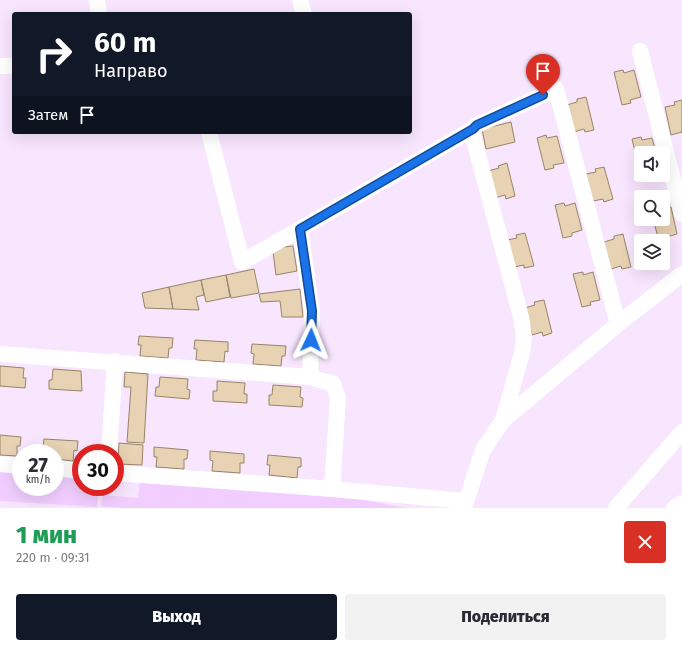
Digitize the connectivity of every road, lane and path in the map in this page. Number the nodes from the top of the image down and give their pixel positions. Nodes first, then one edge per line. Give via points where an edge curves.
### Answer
1 (97, 0) edge
2 (300, 0) edge
3 (99, 12) edge
4 (303, 12) edge
5 (640, 51) dead end
6 (0, 66) edge
7 (12, 66) edge
8 (473, 129) junction
9 (210, 134) edge
10 (682, 214) edge
11 (300, 229) junction
12 (682, 274) edge
13 (618, 324) junction
14 (0, 354) edge
15 (115, 361) junction
16 (310, 377) junction
17 (503, 420) junction
18 (682, 432) edge
19 (110, 444) edge
20 (0, 464) edge
21 (12, 465) edge
22 (124, 474) edge
23 (332, 488) junction
24 (682, 503) edge
25 (464, 504) edge
26 (616, 508) edge
27 (674, 508) edge

1 - 3 street
2 - 4 street
5 - 10 street
6 - 7 street
8 - 11 street
8 - 13 street via 556,89
8 - 17 street via 524,336 522,353
9 - 11 street via 242,262
11 - 16 street via 312,311
12 - 13 street
13 - 17 street
14 - 15 street
15 - 16 street
15 - 19 street
16 - 23 street via 333,384 338,398
17 - 25 street via 483,450
18 - 26 street
20 - 21 street
22 - 23 street
23 - 25 street
24 - 27 street

